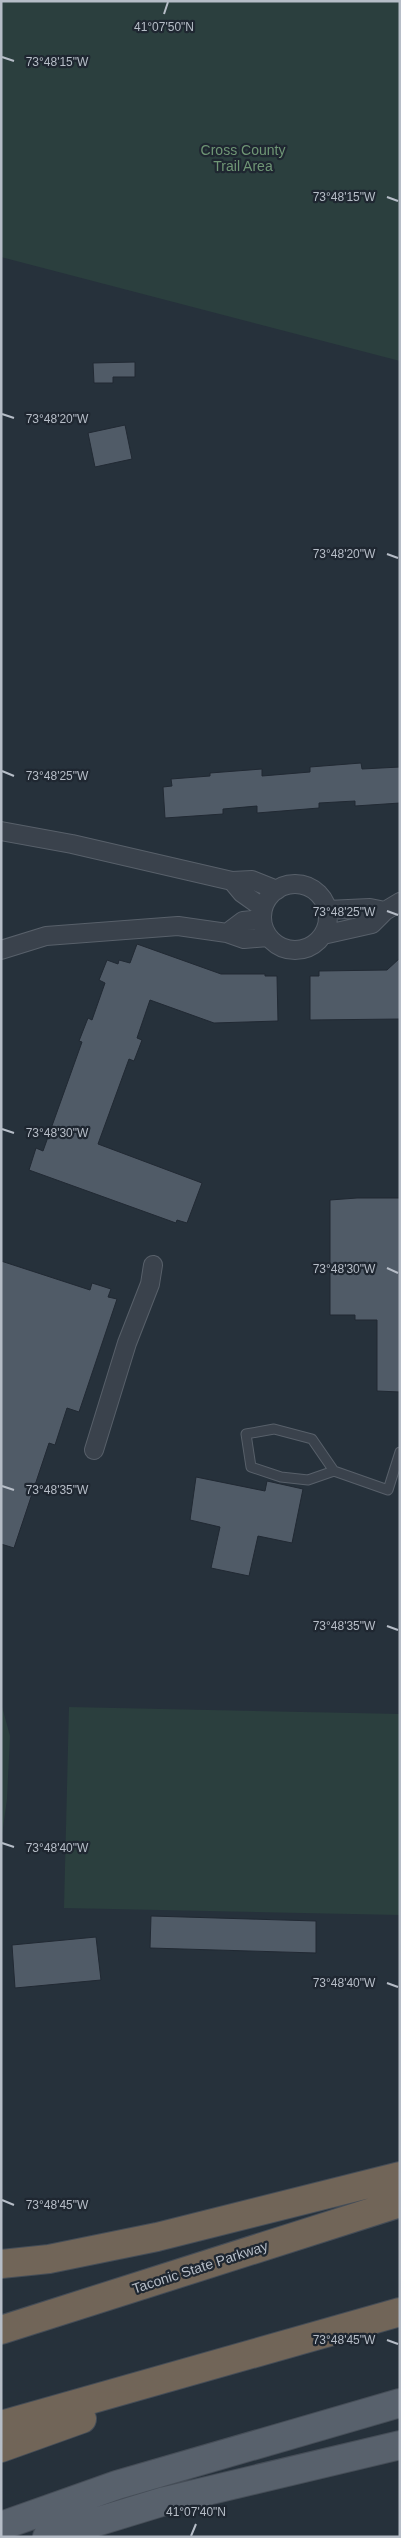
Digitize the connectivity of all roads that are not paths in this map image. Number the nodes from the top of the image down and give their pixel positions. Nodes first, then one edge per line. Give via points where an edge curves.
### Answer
1 (1, 831) edge
2 (232, 880) junction
3 (276, 890) junction
4 (392, 906) edge
5 (327, 910) junction
6 (262, 913) junction
7 (227, 933) junction
8 (322, 935) junction
9 (268, 937) junction
10 (1, 950) edge
11 (153, 1266) dead end
12 (94, 1450) dead end
13 (400, 1452) edge
14 (334, 1472) junction
15 (400, 2176) edge
16 (400, 2202) edge
17 (1, 2264) edge
18 (400, 2312) edge
19 (1, 2330) edge
20 (193, 2371) junction
21 (400, 2403) edge
22 (1, 2425) edge
23 (400, 2445) edge
24 (1, 2448) edge
25 (1, 2526) edge
26 (47, 2537) edge

1 - 2 street
2 - 3 street via 252,880
2 - 6 street
3 - 5 street via 297,884 307,887 320,896
3 - 6 street via 268,898
4 - 5 street
4 - 8 street via 372,924
5 - 8 street
6 - 7 street
6 - 9 street
7 - 9 street via 244,938
7 - 10 street via 178,926 46,936
8 - 9 street via 309,948 300,950 282,948
11 - 12 street via 150,1284 127,1343
13 - 14 lane via 388,1490
14 - 14 lane via 312,1439 274,1429 246,1434 251,1467 308,1480
15 - 17 highway via 157,2238 49,2259
16 - 19 highway, Taconic State Parkway
18 - 20 highway
20 - 22 highway
20 - 24 highway via 67,2425
21 - 25 main road via 117,2485
23 - 26 main road via 165,2501

